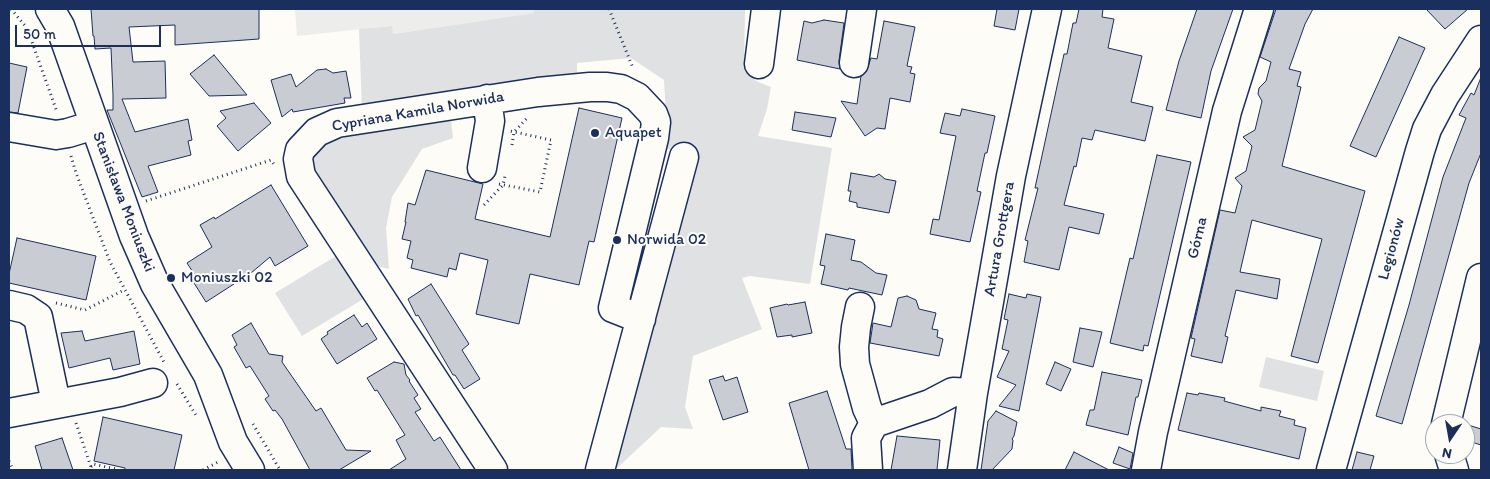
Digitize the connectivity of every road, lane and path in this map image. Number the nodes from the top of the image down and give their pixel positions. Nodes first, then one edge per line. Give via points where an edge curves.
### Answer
1 (11, 9) edge
2 (50, 9) edge
3 (609, 9) edge
4 (766, 9) edge
5 (862, 9) edge
6 (1047, 9) edge
7 (1259, 9) edge
8 (1481, 40) edge
9 (854, 63) dead end
10 (759, 64) dead end
11 (638, 97) junction
12 (488, 99) junction
13 (59, 120) dead end
14 (94, 125) junction
15 (9, 127) edge
16 (514, 132) dead end
17 (70, 156) dead end
18 (684, 157) dead end
19 (274, 165) dead end
20 (482, 168) joint
21 (503, 184) junction
22 (142, 202) dead end
23 (484, 205) dead end
24 (1481, 278) edge
25 (124, 290) junction
26 (55, 303) dead end
27 (9, 305) edge
28 (860, 307) dead end
29 (641, 319) junction
30 (166, 378) junction
31 (973, 393) junction
32 (63, 402) junction
33 (9, 413) edge
34 (1448, 414) edge
35 (874, 423) junction
36 (202, 425) dead end
37 (9, 461) edge
38 (217, 462) dead end
39 (91, 469) edge
40 (13, 470) edge
41 (116, 470) edge
42 (203, 470) edge
43 (250, 470) edge
44 (493, 470) edge
45 (600, 470) edge
46 (868, 470) edge
47 (962, 470) edge
48 (1146, 470) edge
49 (1331, 470) edge

1 - 13 path via 27,28 34,43
2 - 14 street, Stanisława Moniuszki via 60,26
3 - 11 path via 642,89
4 - 10 street
5 - 9 street
6 - 31 street, Artura Grottgera via 1011,176
7 - 48 street, Górna via 1227,111
8 - 49 street, Legionów via 1427,129
11 - 12 street, Cypriana Kamila Norwida via 621,89 590,87
11 - 29 street via 656,122 613,308
12 - 20 street via 490,121
12 - 44 street, Cypriana Kamila Norwida via 337,123 317,132 300,150 298,159 301,176
14 - 15 street via 56,135
14 - 43 street, Stanisława Moniuszki via 155,284 208,375 233,442
16 - 21 path via 551,140 544,175 540,192
17 - 25 path via 97,230
18 - 29 street
19 - 22 path via 270,160
20 - 21 path via 490,182
21 - 23 path
24 - 34 street
25 - 26 path via 84,310
25 - 30 path
27 - 32 street via 26,309 38,317
28 - 35 street via 855,364
29 - 45 street
30 - 32 street via 120,392
30 - 36 path
31 - 35 street via 953,392 930,404
31 - 47 street, Artura Grottgera
32 - 33 street
32 - 39 path
35 - 46 street via 866,438
37 - 40 path
38 - 42 path
39 - 41 path via 93,464

